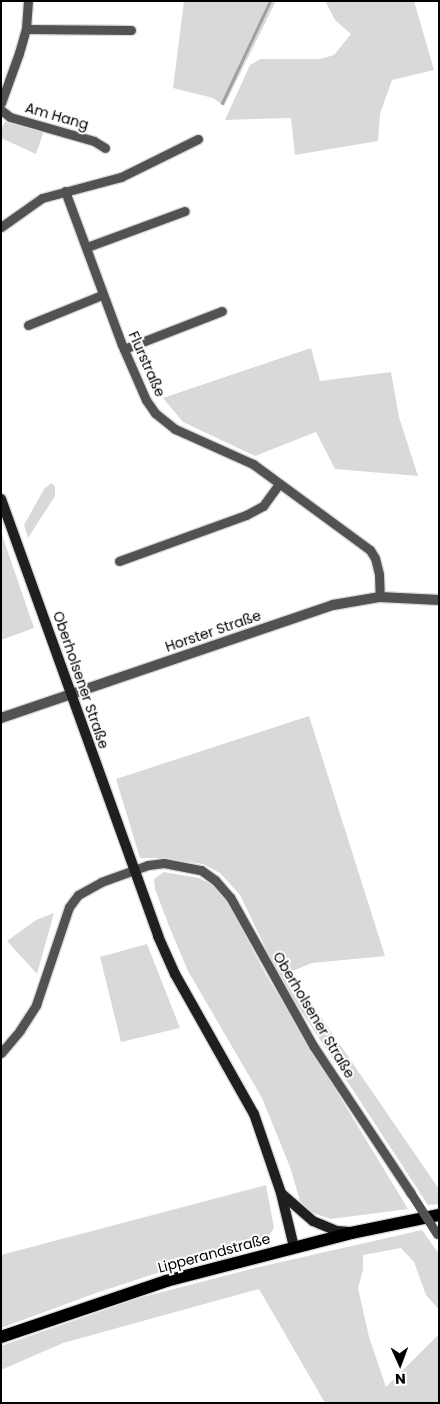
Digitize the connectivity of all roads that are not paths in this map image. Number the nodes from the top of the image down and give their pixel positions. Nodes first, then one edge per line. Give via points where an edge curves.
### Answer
1 (28, 1) edge
2 (26, 29) junction
3 (131, 30) dead end
4 (1, 103) edge
5 (1, 111) edge
6 (198, 139) dead end
7 (105, 148) dead end
8 (65, 191) junction
9 (185, 212) dead end
10 (1, 226) edge
11 (87, 247) junction
12 (102, 295) junction
13 (222, 311) dead end
14 (28, 325) dead end
15 (124, 348) junction
16 (279, 484) junction
17 (1, 499) edge
18 (119, 561) dead end
19 (380, 597) junction
20 (439, 600) edge
21 (71, 694) junction
22 (1, 718) edge
23 (133, 870) junction
24 (1, 1052) edge
25 (281, 1193) junction
26 (439, 1215) edge
27 (351, 1233) junction
28 (438, 1236) edge
29 (294, 1247) junction
30 (1, 1337) edge

1 - 2 street
2 - 3 street
2 - 4 street
5 - 7 street, Am Hang via 23,121 94,140
6 - 8 street via 121,177
8 - 10 street via 42,198
8 - 11 street, Flurstraße
9 - 11 street
11 - 12 street, Flurstraße
12 - 14 street
12 - 15 street, Flurstraße
13 - 15 street
15 - 16 street, Flurstraße via 146,400 175,430 253,464
16 - 18 street via 263,506 246,515
16 - 19 street, Flurstraße via 370,550 376,558
17 - 21 main road, Oberholsener Straße
19 - 20 street, Horster Straße
19 - 21 street, Horster Straße via 333,605
21 - 22 street, Horster Straße
21 - 23 main road, Oberholsener Straße
23 - 24 street via 87,888 73,901 36,1005
23 - 25 main road, Oberholsener Straße via 175,974 254,1114
23 - 28 street, Oberholsener Straße, bridge via 164,864 201,870 230,896 314,1047
25 - 27 main road via 313,1221
25 - 29 main road, Oberholsener Straße
26 - 27 main road, Lipperandstraße
27 - 29 main road, Lipperandstraße
29 - 30 main road, Lipperandstraße via 166,1281

